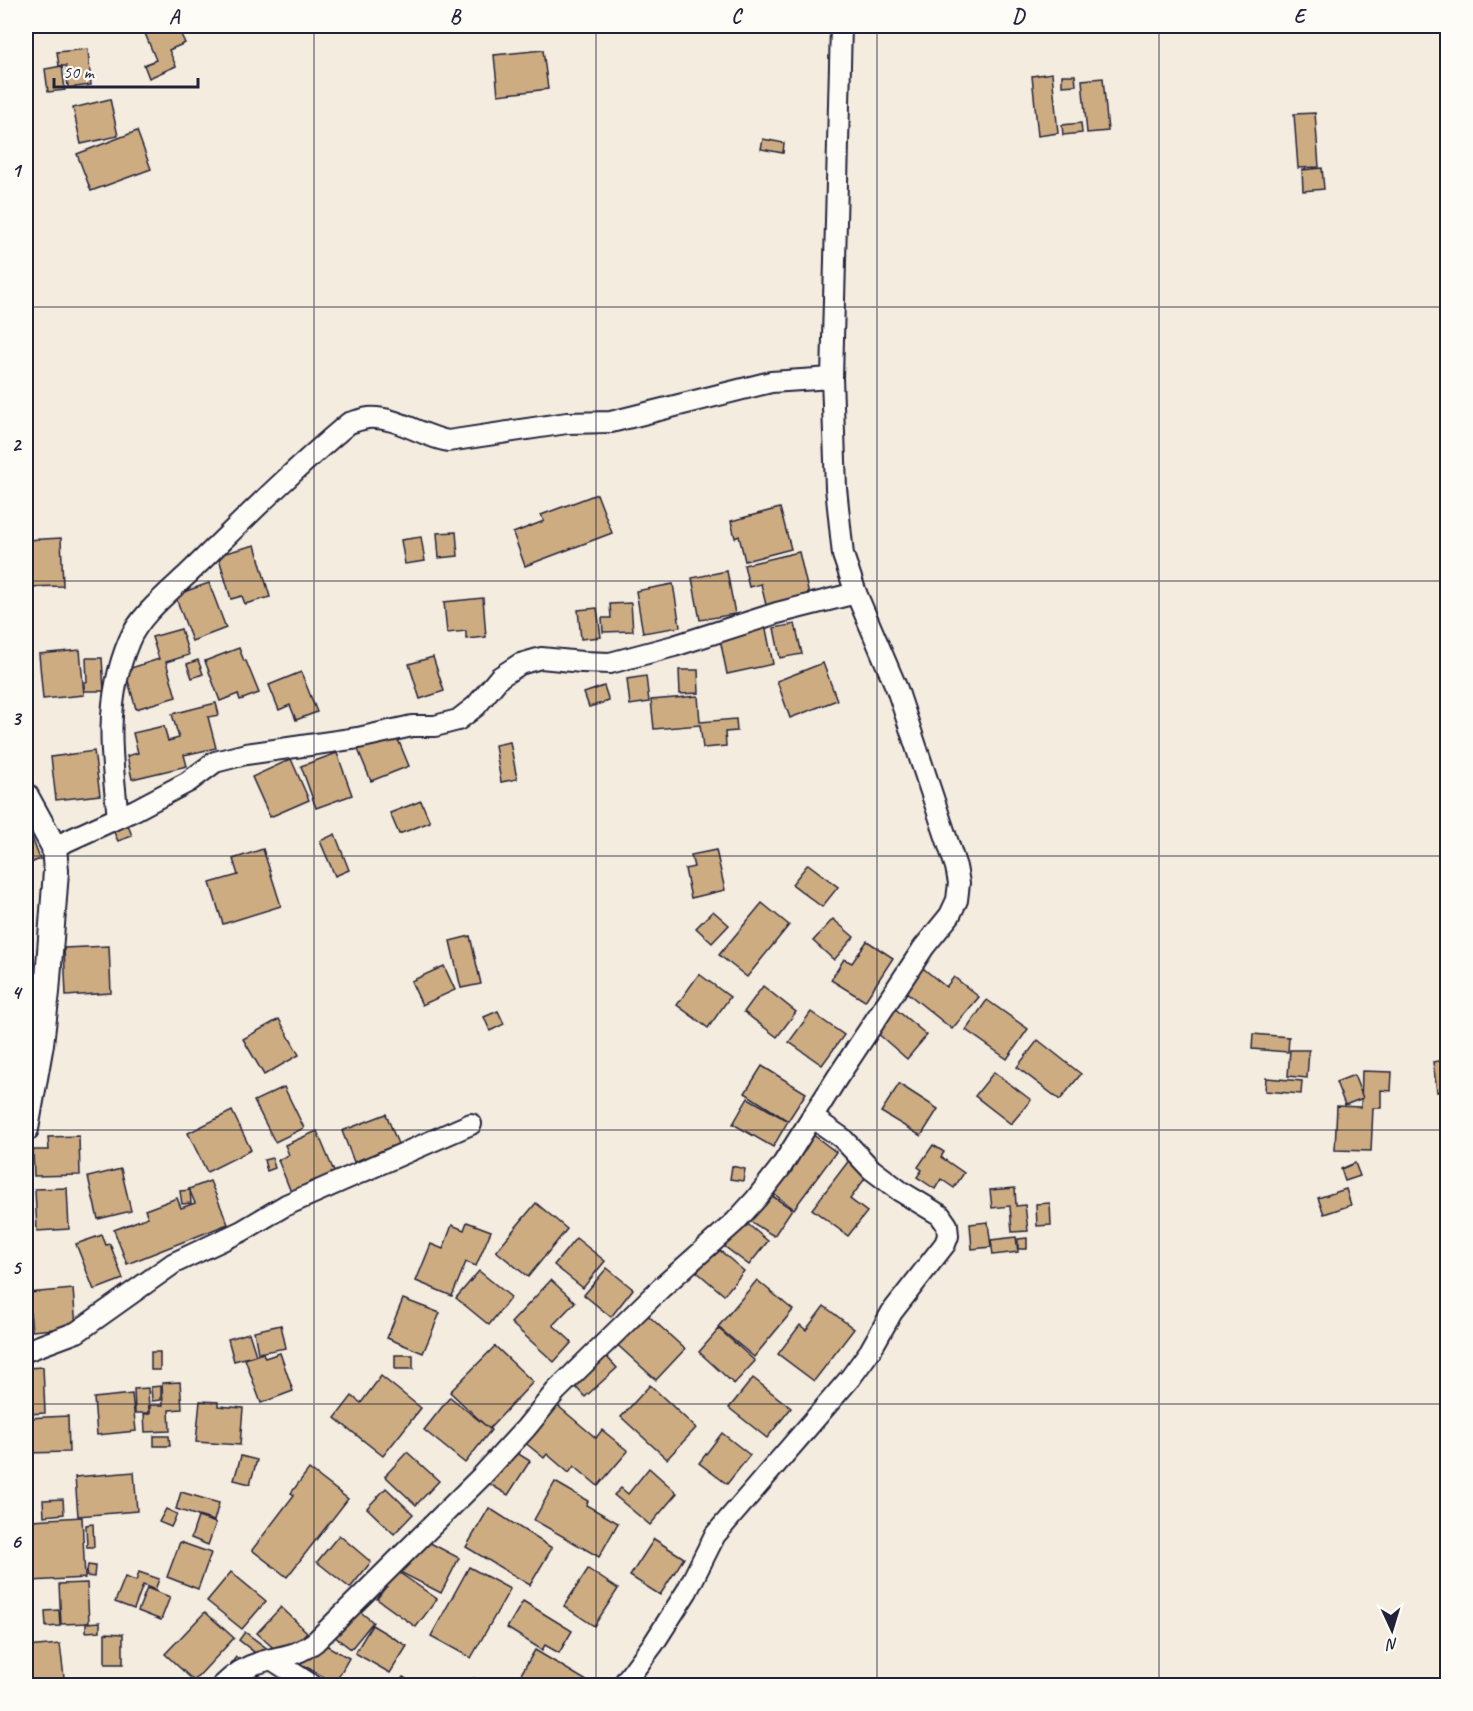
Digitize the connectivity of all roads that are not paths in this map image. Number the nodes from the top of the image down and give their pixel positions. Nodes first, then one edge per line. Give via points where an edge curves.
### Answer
1 (841, 26) edge
2 (832, 378) junction
3 (856, 593) junction
4 (26, 796) edge
5 (118, 817) junction
6 (54, 847) junction
7 (812, 1117) junction
8 (471, 1124) dead end
9 (26, 1129) edge
10 (26, 1351) edge
11 (273, 1660) junction
12 (222, 1686) edge
13 (313, 1686) edge
14 (622, 1686) edge

1 - 2 street
2 - 3 street via 843,555
2 - 5 street via 771,382 611,422 567,423 448,441 384,420 369,418 350,423 148,613 129,640 118,679 110,738
3 - 5 street via 610,663 541,658 520,664 500,676 476,706 458,720 215,762 188,782
3 - 7 street via 897,689 959,883 950,915
4 - 6 street
5 - 6 street
6 - 9 street via 56,871 47,992
7 - 11 street via 781,1167 735,1222 556,1391 439,1520 315,1642 290,1657
7 - 14 street via 842,1138 871,1169 940,1215 948,1236 850,1377 716,1535 687,1591
8 - 10 street via 286,1205 174,1263 77,1332
11 - 12 street via 241,1670
11 - 13 street

